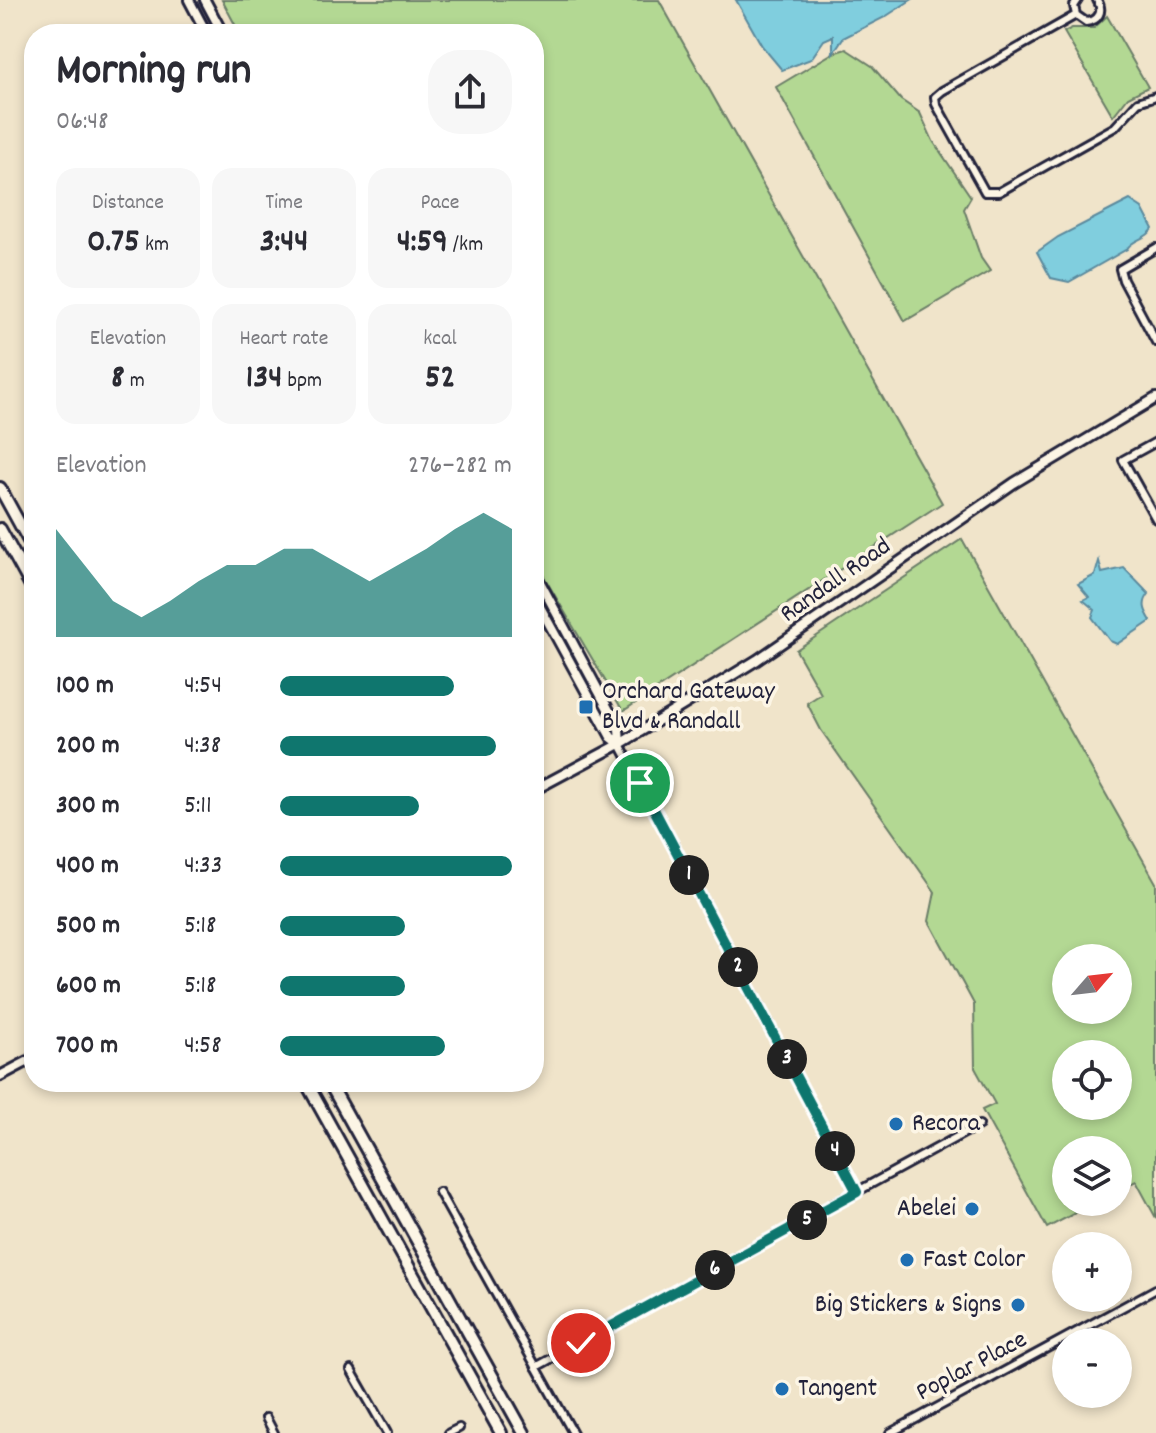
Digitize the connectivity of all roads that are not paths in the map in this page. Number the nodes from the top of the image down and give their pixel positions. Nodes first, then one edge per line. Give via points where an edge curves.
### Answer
1 (189, 0) edge
2 (205, 0) edge
3 (1078, 0) edge
4 (1100, 1) edge
5 (1076, 15) junction
6 (202, 24) edge
7 (218, 24) edge
8 (1156, 96) edge
9 (1156, 248) edge
10 (1156, 342) edge
11 (1156, 398) edge
12 (1156, 442) edge
13 (0, 488) edge
14 (1156, 519) edge
15 (0, 529) edge
16 (24, 532) edge
17 (24, 573) edge
18 (544, 590) edge
19 (544, 614) edge
20 (620, 744) junction
21 (544, 785) edge
22 (24, 1063) edge
23 (0, 1076) edge
24 (312, 1092) edge
25 (335, 1092) edge
26 (979, 1125) dead end
27 (439, 1192) dead end
28 (857, 1192) junction
29 (1156, 1289) edge
30 (536, 1367) junction
31 (351, 1370) dead end
32 (266, 1418) dead end
33 (459, 1428) dead end
34 (274, 1433) edge
35 (387, 1433) edge
36 (449, 1433) edge
37 (501, 1433) edge
38 (524, 1433) edge
39 (573, 1433) edge
40 (890, 1433) edge

1 - 6 main road
2 - 7 main road
3 - 5 street
4 - 5 street via 1094,21
5 - 8 street via 935,97 985,192 999,192 1115,127 1138,102
9 - 10 street via 1120,269
11 - 20 main road, Randall Road via 1014,483 757,660
12 - 14 street via 1123,460
13 - 16 highway
15 - 17 highway
18 - 20 main road via 619,729
19 - 20 main road via 611,737
20 - 21 main road, Randall Road
20 - 28 street
22 - 23 main road
24 - 37 highway
25 - 38 highway
26 - 28 street
27 - 30 street
28 - 30 street
29 - 40 street, Poplar Place
30 - 39 street
31 - 35 street
32 - 34 street
33 - 36 street

